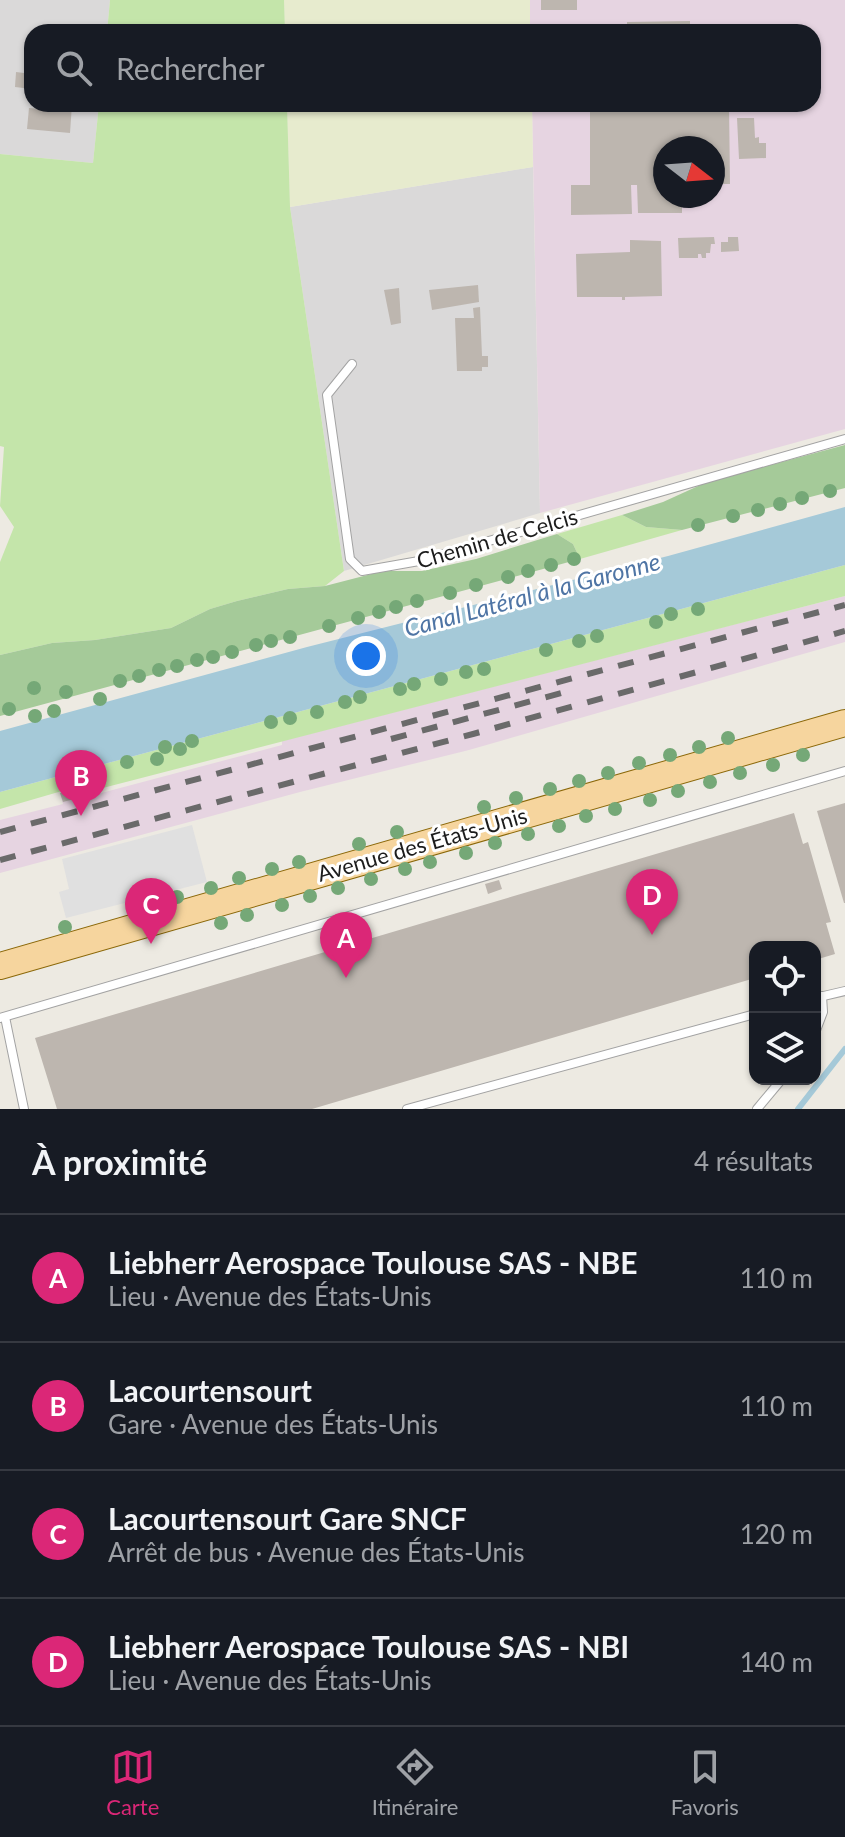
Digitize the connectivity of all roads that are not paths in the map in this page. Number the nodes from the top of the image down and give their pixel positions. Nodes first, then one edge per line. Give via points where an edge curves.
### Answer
1 (352, 364) dead end
2 (845, 439) edge
3 (845, 723) edge
4 (845, 771) edge
5 (0, 966) edge
6 (845, 991) edge
7 (821, 997) edge
8 (749, 1016) edge
9 (2, 1017) edge
10 (777, 1085) edge
11 (427, 1106) edge
12 (24, 1109) edge
13 (407, 1109) edge
14 (757, 1109) edge

1 - 2 lane, Chemin de Celcis via 327,395 350,559 362,571 419,561
3 - 5 main road, Avenue des États-Unis
4 - 9 lane
6 - 7 lane
8 - 11 lane
9 - 12 lane
10 - 14 lane
11 - 13 lane

